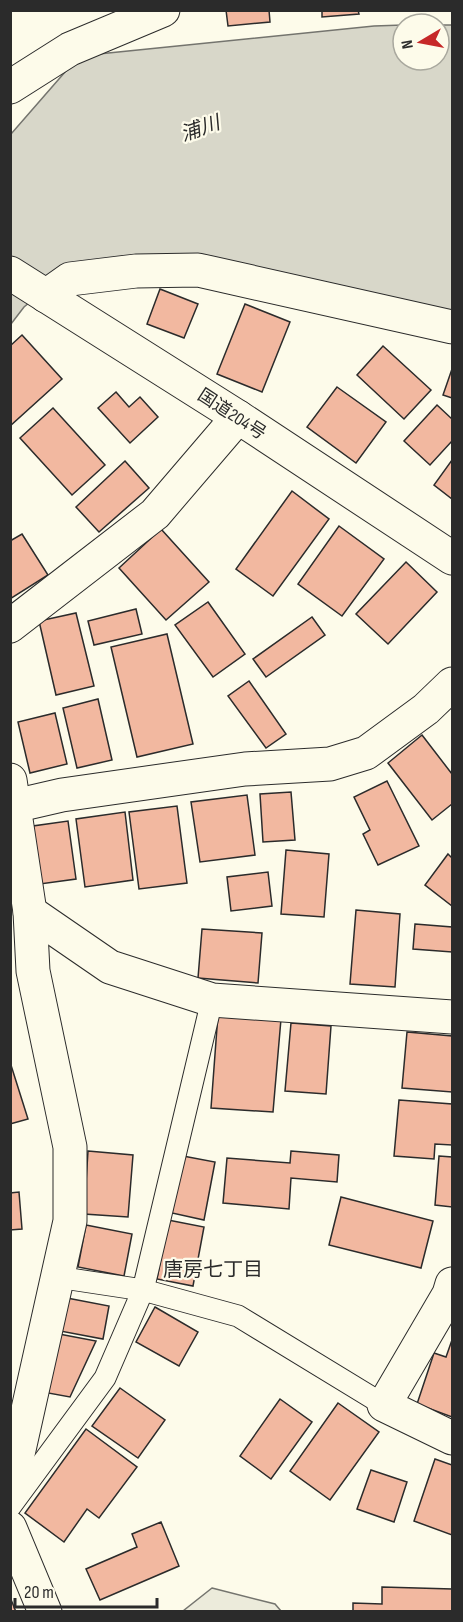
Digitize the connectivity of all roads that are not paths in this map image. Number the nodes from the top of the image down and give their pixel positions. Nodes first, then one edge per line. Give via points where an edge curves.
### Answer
1 (163, 10) edge
2 (10, 87) edge
3 (10, 273) edge
4 (46, 296) junction
5 (453, 327) edge
6 (238, 417) junction
7 (449, 547) edge
8 (10, 626) edge
9 (453, 684) edge
10 (12, 797) edge
11 (30, 912) junction
12 (212, 1000) junction
13 (453, 1017) edge
14 (57, 1277) junction
15 (453, 1284) edge
16 (144, 1290) junction
17 (384, 1405) junction
18 (453, 1438) edge
19 (10, 1490) edge
20 (10, 1507) edge
21 (10, 1528) edge
22 (45, 1611) edge

1 - 2 main road via 70,49
3 - 4 main road, 国道204号
4 - 5 main road via 70,279 136,271 198,270
4 - 6 main road, 国道204号
6 - 7 main road, 国道204号
6 - 8 main road via 155,514
9 - 10 main road via 366,753 330,764 245,769 62,795
10 - 11 main road
11 - 12 main road via 110,967
11 - 14 main road via 33,971 70,1147 70,1221
12 - 13 main road
12 - 16 lane
14 - 16 lane
14 - 19 main road
15 - 17 main road
16 - 17 lane via 238,1316
16 - 20 lane via 105,1378
17 - 18 main road
21 - 22 main road

